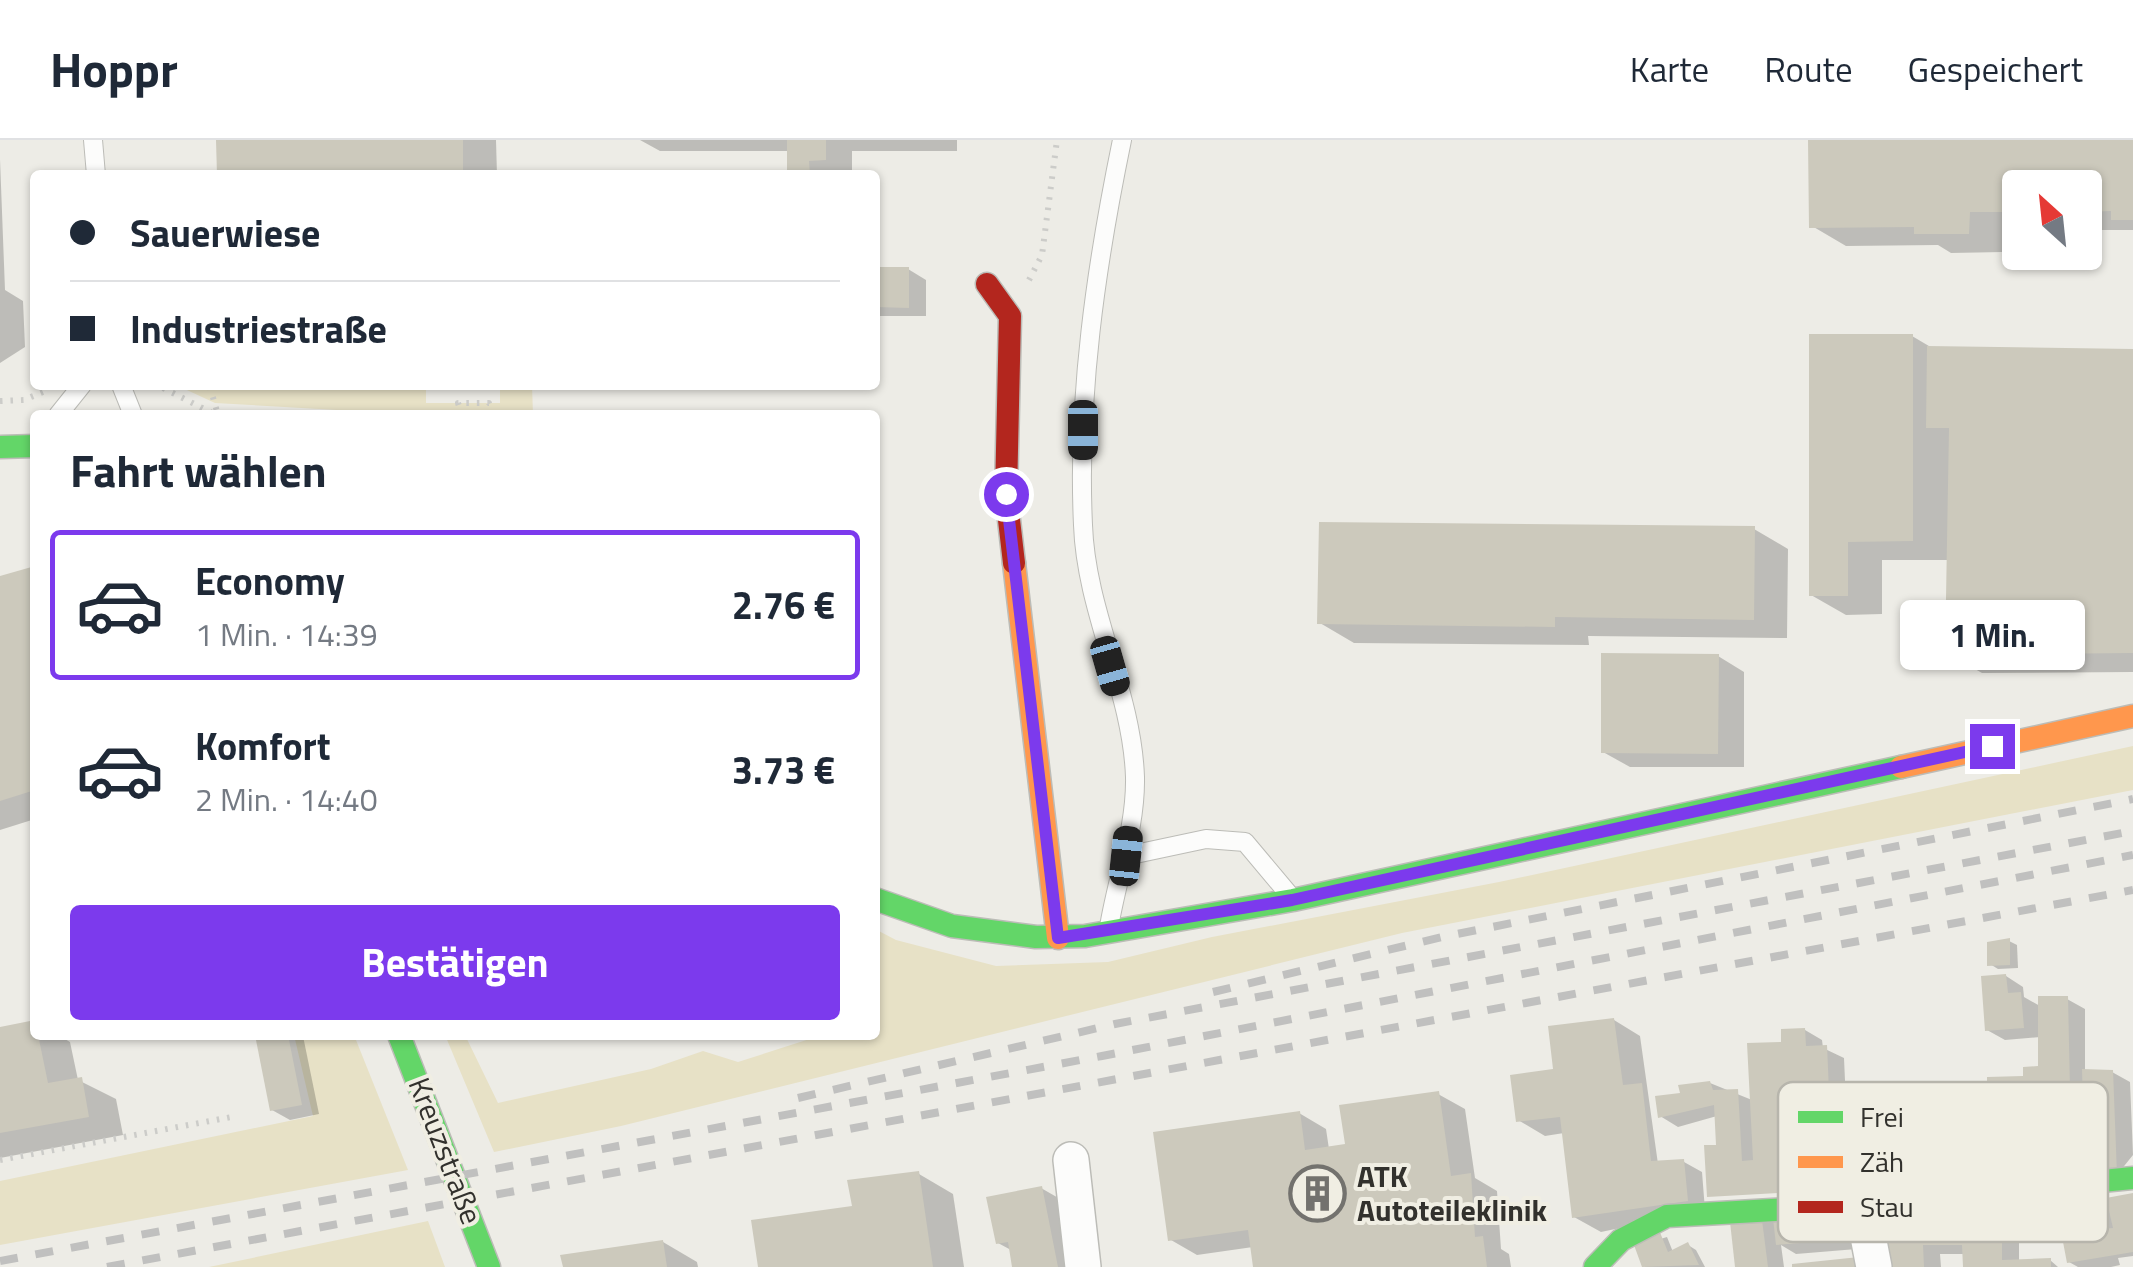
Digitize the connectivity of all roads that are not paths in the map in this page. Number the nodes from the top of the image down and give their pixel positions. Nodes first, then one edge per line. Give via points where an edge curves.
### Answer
1 (93, 140) edge
2 (1122, 140) edge
3 (96, 170) edge
4 (986, 284) dead end
5 (78, 390) edge
6 (62, 410) edge
7 (2133, 716) edge
8 (1126, 856) junction
9 (1292, 900) junction
10 (880, 901) edge
11 (1108, 932) junction
12 (1058, 938) junction
13 (401, 1040) edge
14 (1071, 1160) dead end
15 (2133, 1178) edge
16 (2108, 1180) edge
17 (1778, 1210) edge
18 (1869, 1242) edge
19 (489, 1267) edge
20 (1083, 1267) edge
21 (1595, 1267) edge
22 (1874, 1267) edge

1 - 3 lane
2 - 8 lane via 1084,398 1082,526 1092,601 1134,777
4 - 12 street via 1010,316 1006,494
5 - 6 lane
7 - 9 street
8 - 9 lane via 1206,839 1245,842
8 - 11 lane
9 - 11 street
10 - 12 street via 952,926
11 - 12 street
13 - 19 street, Kreuzstraße
14 - 20 street
15 - 16 street
17 - 21 street via 1667,1216 1622,1240
18 - 22 street

